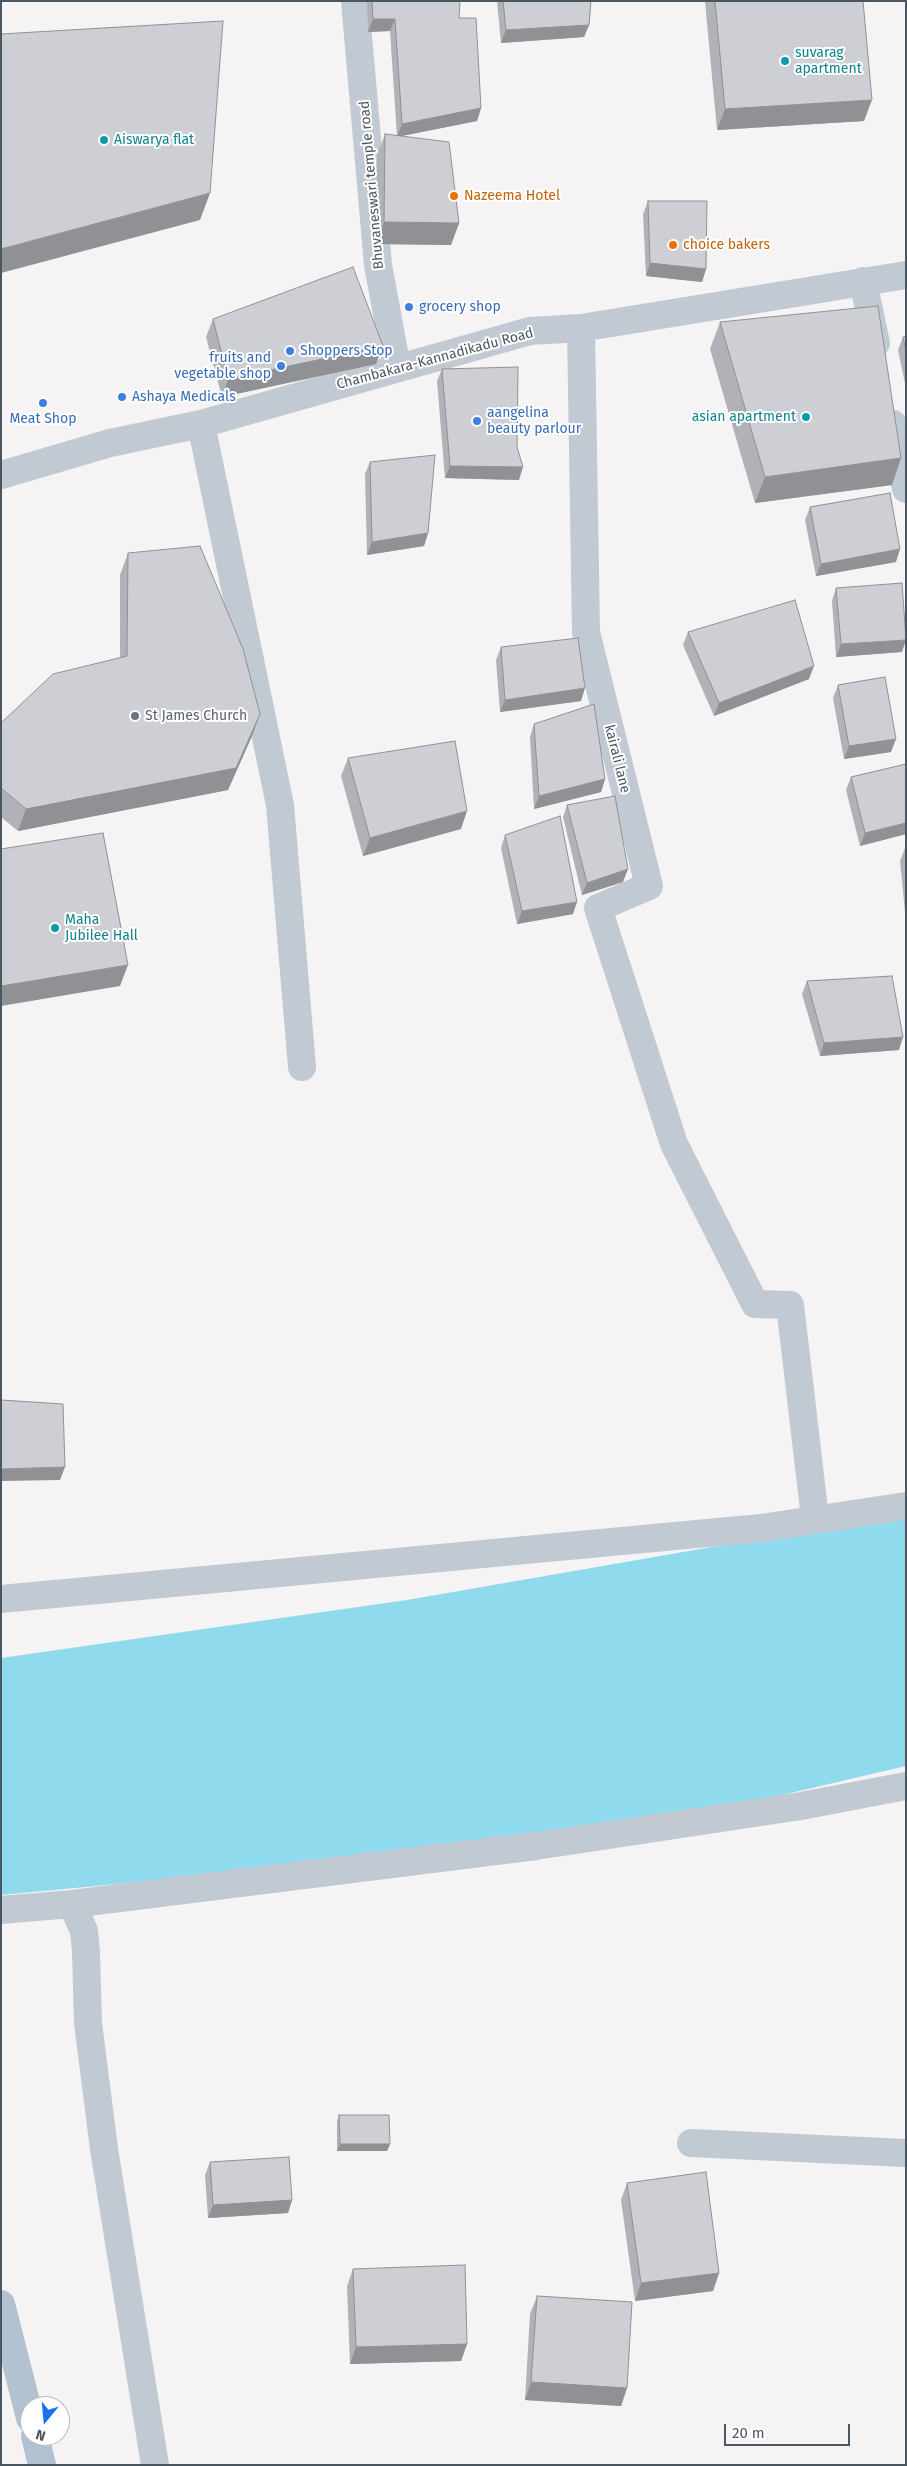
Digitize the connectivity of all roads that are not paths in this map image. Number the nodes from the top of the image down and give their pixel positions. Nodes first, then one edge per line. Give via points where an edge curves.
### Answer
1 (355, 1) edge
2 (906, 275) edge
3 (863, 281) junction
4 (581, 328) junction
5 (881, 366) edge
6 (397, 368) junction
7 (888, 404) edge
8 (201, 424) junction
9 (1, 475) edge
10 (906, 489) edge
11 (302, 1067) dead end
12 (906, 1506) edge
13 (815, 1518) junction
14 (1, 1599) edge
15 (906, 1786) edge
16 (72, 1904) junction
17 (1, 1910) edge
18 (691, 2143) dead end
19 (906, 2153) edge
20 (1, 2304) edge
21 (24, 2396) edge
22 (37, 2446) edge
23 (42, 2465) edge
24 (155, 2465) edge

1 - 6 street, Bhuvaneswari temple road via 378,265
2 - 3 street, Chambakara-Kannadikadu Road
3 - 4 street, Chambakara-Kannadikadu Road
3 - 5 street
4 - 6 street, Chambakara-Kannadikadu Road via 530,331
4 - 13 street, kairali lane via 586,632 648,886 598,908 674,1144 755,1304 790,1305
6 - 8 street, Chambakara-Kannadikadu Road
7 - 10 street
8 - 9 street, Chambakara-Kannadikadu Road via 110,443
8 - 11 street via 280,805
12 - 13 street
13 - 14 street via 761,1528
15 - 16 street via 801,1806 536,1846
16 - 17 street
16 - 24 street via 84,1931 88,2023 104,2149
18 - 19 street
20 - 21 main road
22 - 23 main road

